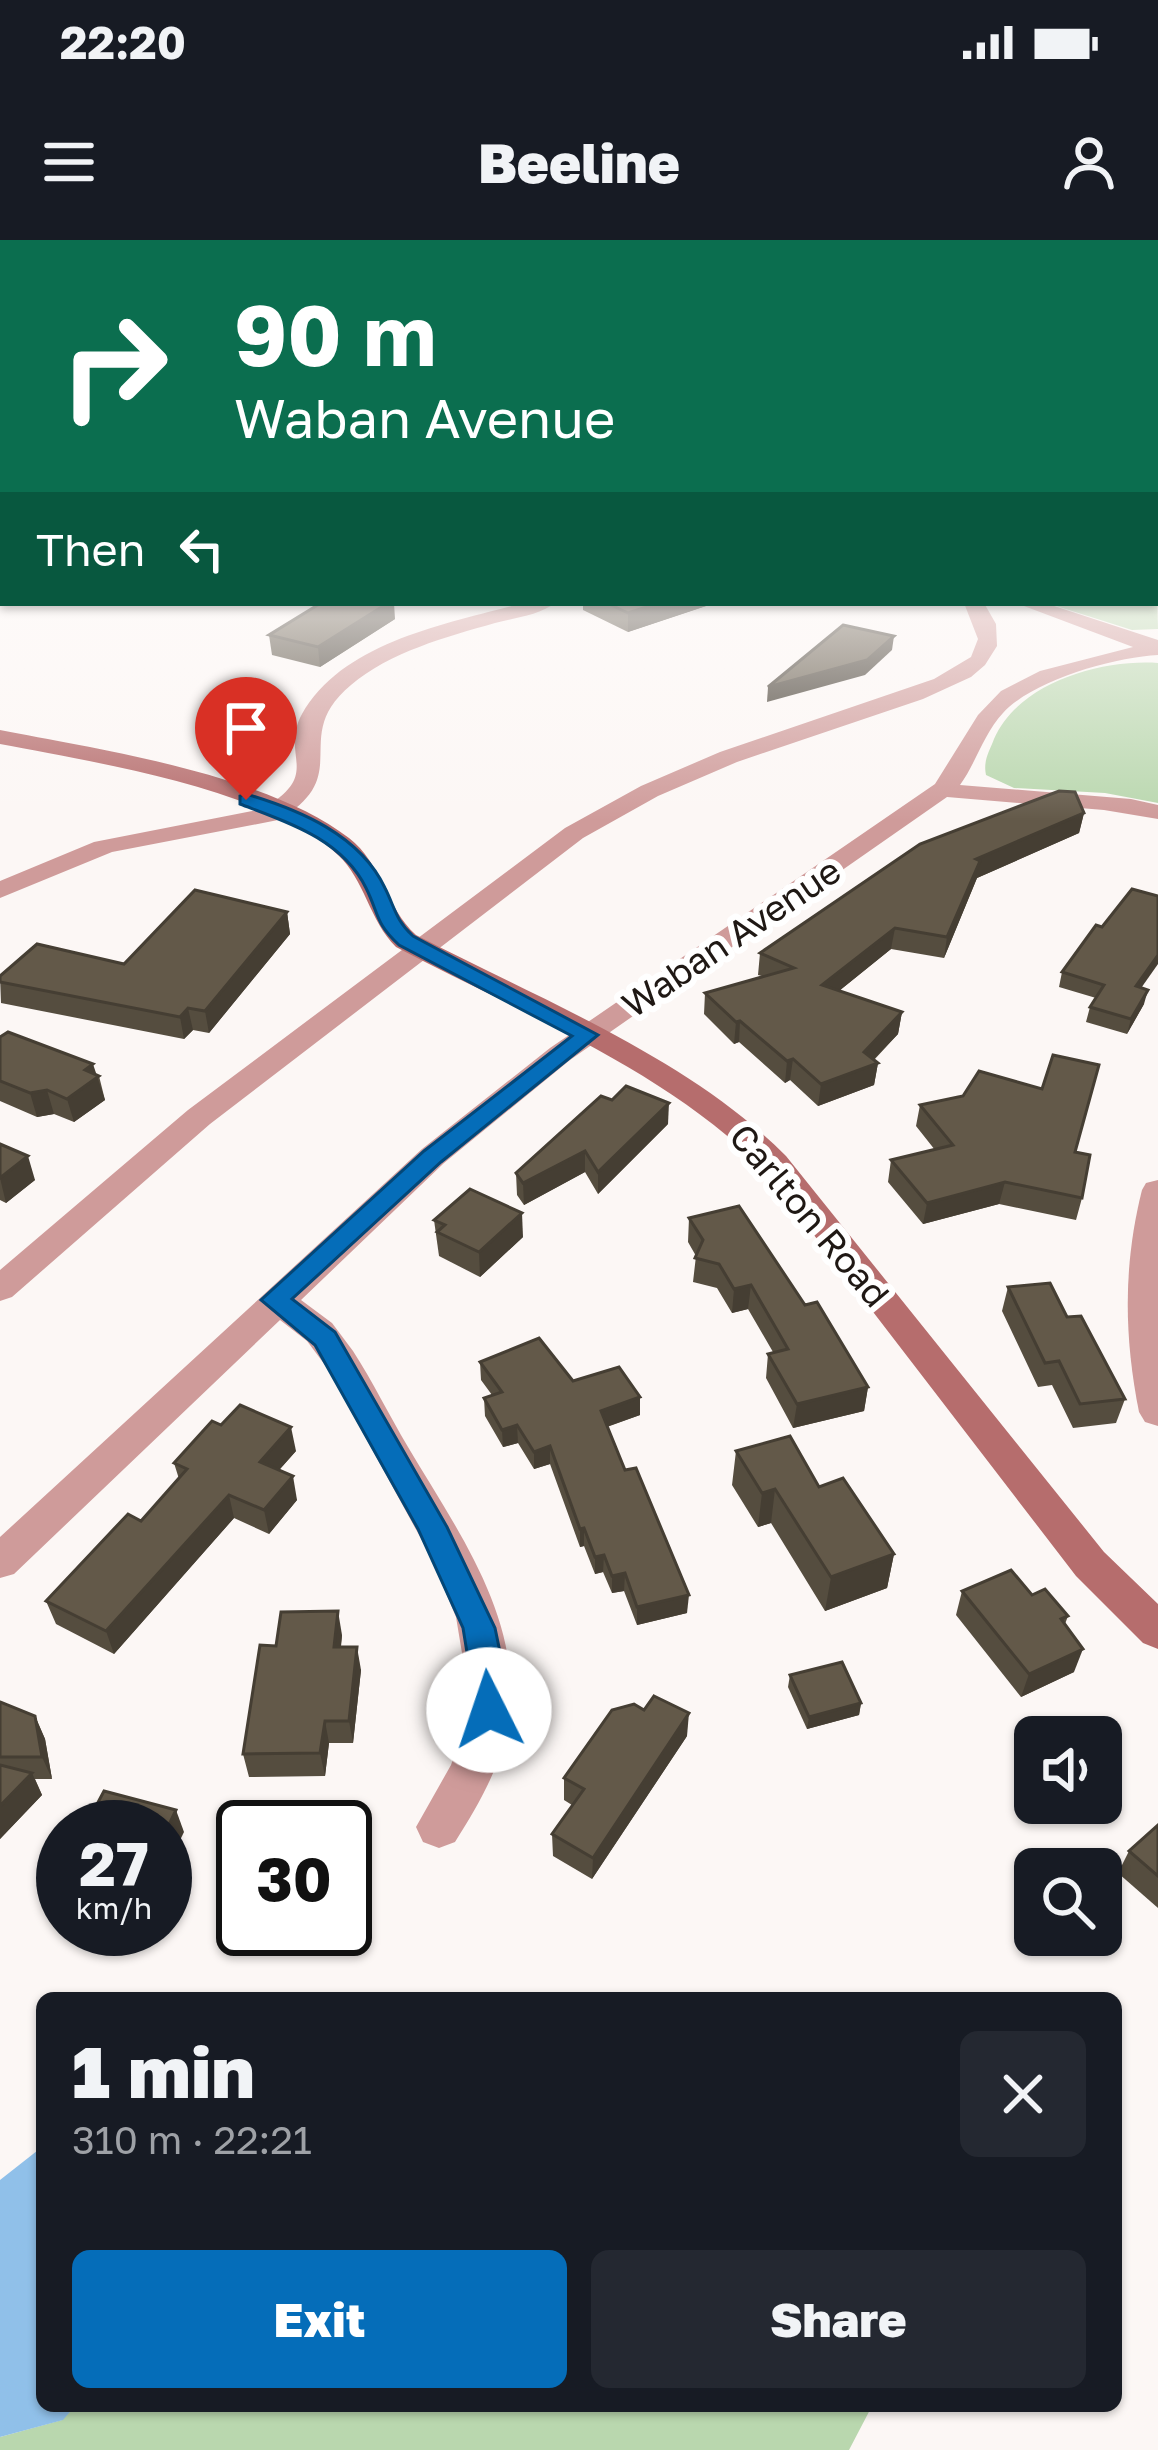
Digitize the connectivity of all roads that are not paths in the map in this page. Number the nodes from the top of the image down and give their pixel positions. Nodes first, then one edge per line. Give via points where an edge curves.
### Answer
1 (505, 615) edge
2 (981, 615) edge
3 (1062, 615) edge
4 (1157, 647) edge
5 (1002, 658) junction
6 (1076, 670) junction
7 (929, 688) junction
8 (994, 708) junction
9 (0, 737) edge
10 (944, 789) junction
11 (278, 811) junction
12 (1158, 812) edge
13 (0, 890) edge
14 (418, 948) junction
15 (587, 1035) junction
16 (1158, 1190) edge
17 (0, 1289) edge
18 (274, 1300) junction
19 (1158, 1412) edge
20 (0, 1562) edge
21 (1158, 1630) edge
22 (439, 1827) dead end

1 - 11 street via 409,645 346,679 313,713 308,781
2 - 5 street
3 - 4 street
4 - 6 street
5 - 6 street
5 - 7 street
6 - 8 street via 1026,686
7 - 8 street via 974,694
7 - 14 street via 780,737 637,797
8 - 10 street, Waban Avenue
9 - 11 street, Carlton Road
10 - 12 street via 1104,800
10 - 15 street, Waban Avenue
11 - 13 street via 115,844
11 - 14 street, Carlton Road via 348,850 375,887 387,923
14 - 15 street, Carlton Road
14 - 17 street via 167,1143
15 - 18 street, Waban Avenue via 433,1156
15 - 21 street, Carlton Road via 689,1089 756,1143 1090,1564
16 - 19 street via 1144,1309
18 - 20 street, Waban Avenue
18 - 22 street via 313,1324 336,1354 479,1628 490,1681 484,1742

